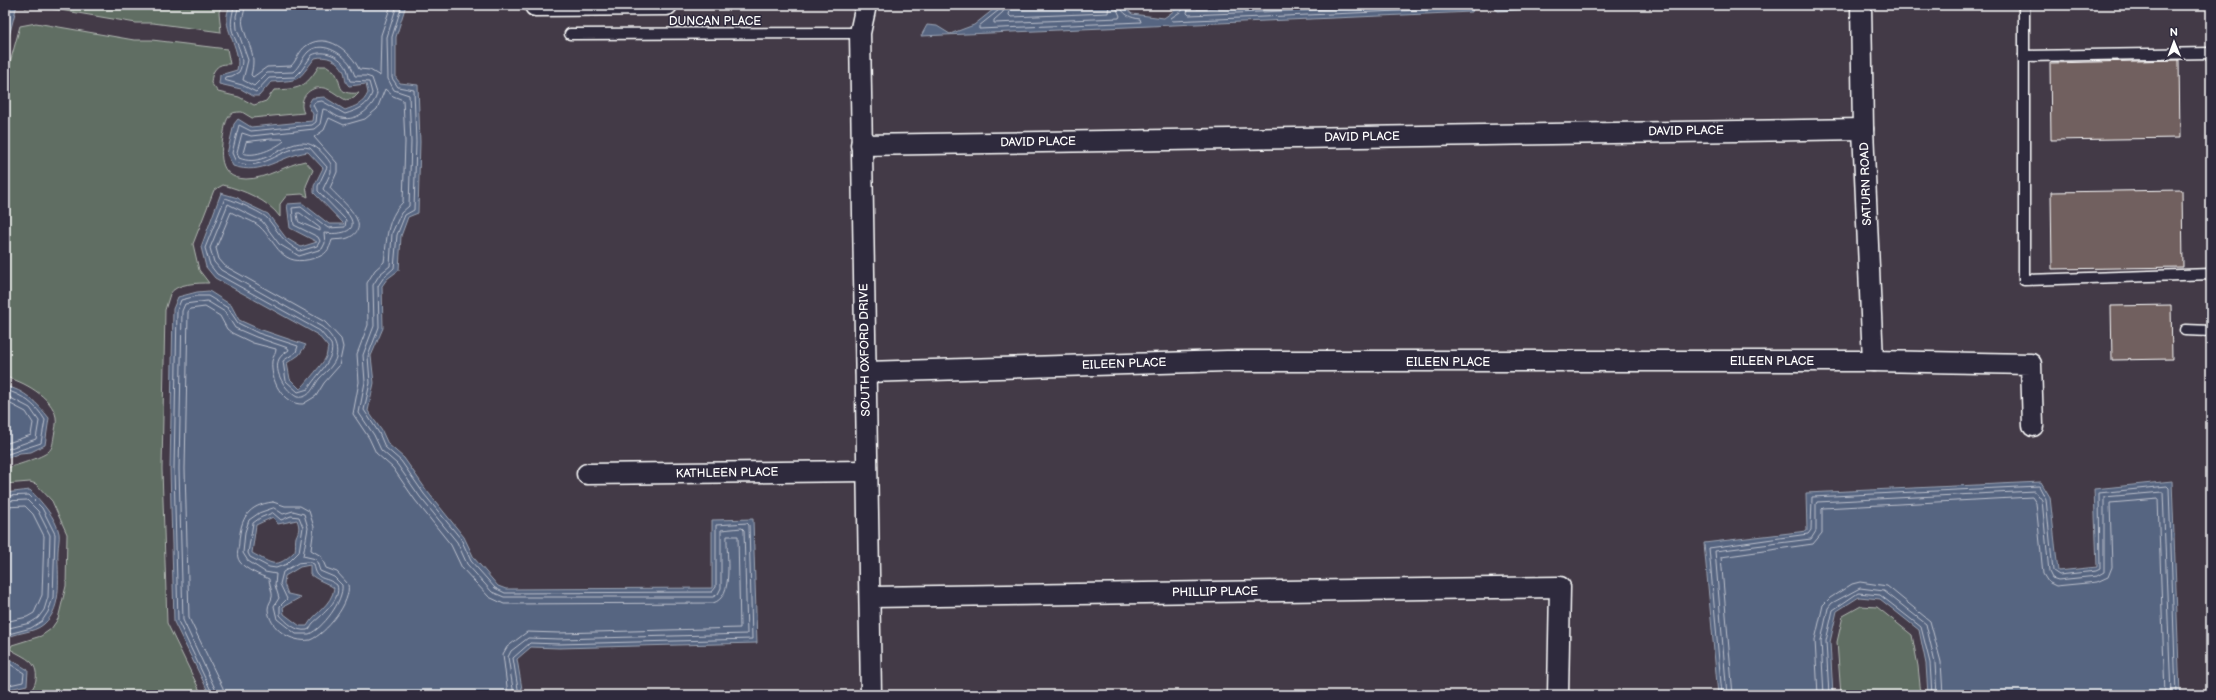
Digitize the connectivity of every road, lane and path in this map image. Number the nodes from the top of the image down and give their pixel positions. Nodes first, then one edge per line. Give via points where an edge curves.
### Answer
1 (668, 5) edge
2 (866, 5) edge
3 (2024, 5) edge
4 (535, 6) edge
5 (1861, 6) edge
6 (860, 33) junction
7 (570, 34) dead end
8 (2211, 53) edge
9 (2024, 56) junction
10 (1864, 129) junction
11 (861, 145) junction
12 (2211, 274) edge
13 (2185, 330) dead end
14 (2211, 331) edge
15 (1873, 361) junction
16 (866, 372) junction
17 (2032, 426) dead end
18 (866, 471) junction
19 (587, 474) dead end
20 (871, 597) junction
21 (871, 695) edge
22 (1558, 695) edge

1 - 4 street
2 - 6 street, SOUTH OXFORD DRIVE
3 - 9 lane
5 - 10 street, SATURN ROAD
6 - 7 lane, DUNCAN PLACE
6 - 11 street, SOUTH OXFORD DRIVE
8 - 9 lane
9 - 12 lane via 2024,280
10 - 11 street, DAVID PLACE
10 - 15 street, SATURN ROAD
11 - 16 street, SOUTH OXFORD DRIVE
13 - 14 lane
15 - 16 street, EILEEN PLACE via 1228,361
15 - 17 street, EILEEN PLACE via 2031,364
16 - 18 street, SOUTH OXFORD DRIVE
18 - 19 street, KATHLEEN PLACE
18 - 20 street, SOUTH OXFORD DRIVE
20 - 21 street, SOUTH OXFORD DRIVE
20 - 22 street, PHILLIP PLACE via 1560,587

